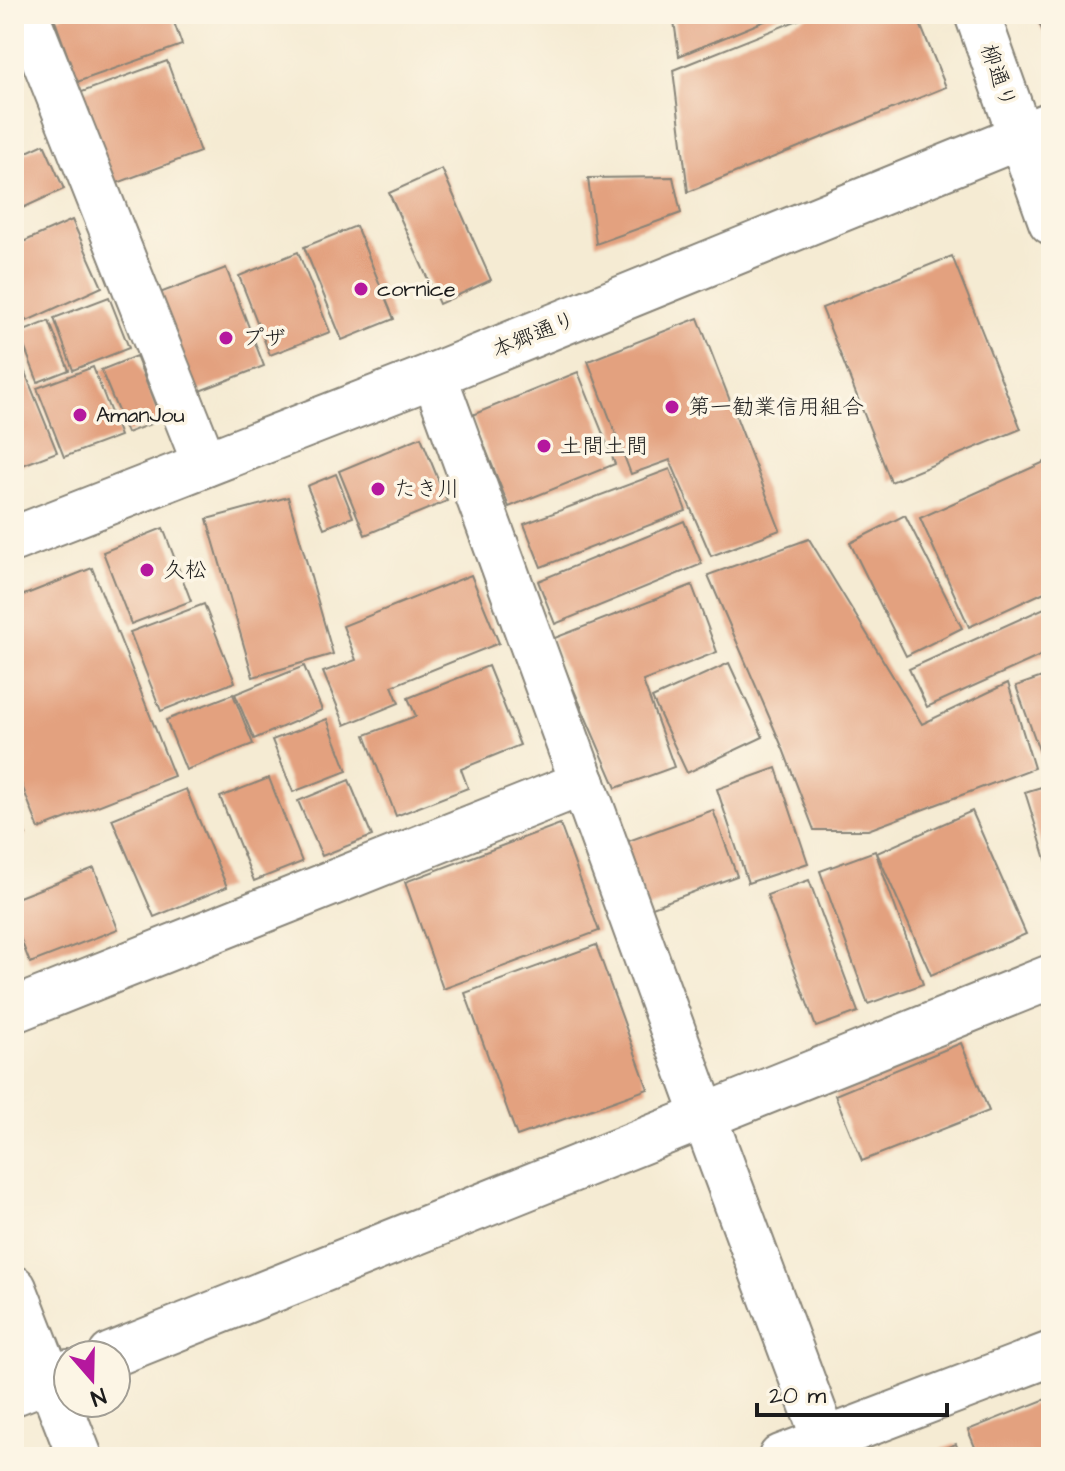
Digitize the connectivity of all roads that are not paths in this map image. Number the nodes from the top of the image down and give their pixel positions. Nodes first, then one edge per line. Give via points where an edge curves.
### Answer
1 (26, 14) edge
2 (977, 14) edge
3 (1035, 131) edge
4 (1051, 222) edge
5 (434, 375) junction
6 (205, 464) junction
7 (14, 539) edge
8 (583, 783) junction
9 (1051, 977) edge
10 (14, 1010) edge
11 (704, 1117) junction
12 (14, 1288) edge
13 (132, 1347) edge
14 (1051, 1354) edge
15 (44, 1382) edge
16 (828, 1448) edge
17 (80, 1457) edge
18 (781, 1457) edge

1 - 6 street
2 - 3 street, 柳通り
3 - 4 street, 柳通り
3 - 5 street, 本郷通り
5 - 6 street, 本郷通り
5 - 8 street
6 - 7 street, 本郷通り
8 - 10 street
8 - 11 street
9 - 11 street
11 - 13 street
11 - 16 street
12 - 15 street
14 - 16 street
15 - 17 street
16 - 18 street

